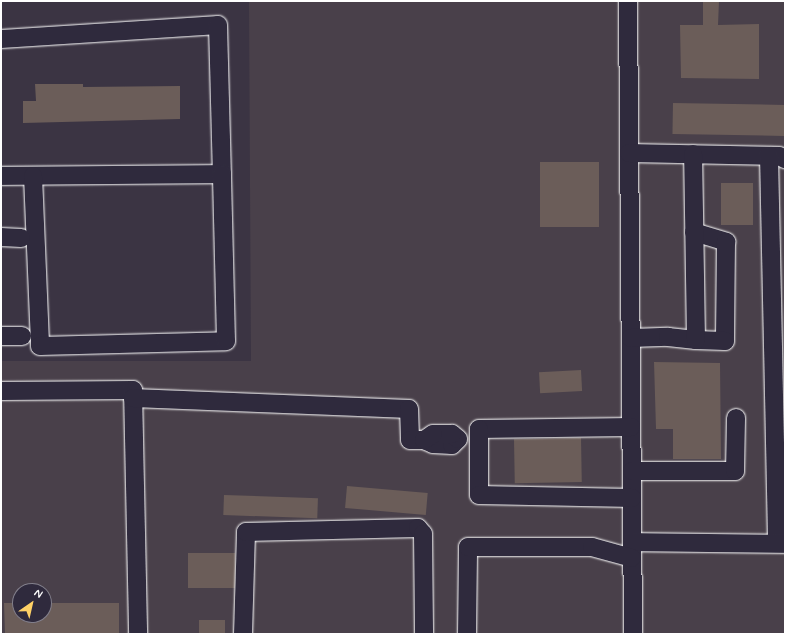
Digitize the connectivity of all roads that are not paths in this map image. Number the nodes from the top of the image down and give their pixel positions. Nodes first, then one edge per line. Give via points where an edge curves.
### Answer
1 (628, 1) edge
2 (1, 39) edge
3 (629, 153) junction
4 (693, 154) junction
5 (777, 157) edge
6 (222, 174) junction
7 (1, 176) edge
8 (33, 176) junction
9 (694, 232) junction
10 (1, 237) edge
11 (21, 238) dead end
12 (1, 336) edge
13 (22, 336) dead end
14 (631, 338) junction
15 (696, 340) junction
16 (1, 391) edge
17 (133, 398) junction
18 (736, 418) dead end
19 (631, 428) junction
20 (479, 440) junction
21 (632, 471) junction
22 (632, 498) junction
23 (781, 544) edge
24 (632, 550) junction
25 (138, 634) edge
26 (243, 634) edge
27 (424, 634) edge
28 (468, 634) edge
29 (633, 634) edge

1 - 3 lane
2 - 6 lane via 218,25
3 - 4 lane
3 - 14 lane
4 - 5 lane
4 - 9 lane
5 - 23 lane
6 - 8 lane
6 - 8 lane via 226,341 40,346
7 - 8 lane
9 - 15 lane
9 - 15 lane via 726,242 725,341
10 - 11 lane
12 - 13 lane
14 - 15 lane via 668,337
14 - 19 lane
16 - 17 lane via 133,390
17 - 20 lane via 409,409 410,440 452,445 458,439
17 - 25 lane
18 - 21 lane via 735,471
19 - 20 lane via 479,430
19 - 21 lane
20 - 22 lane via 479,495
21 - 22 lane
22 - 24 lane
23 - 24 lane
24 - 28 lane via 592,547 468,547
24 - 29 lane
26 - 27 lane via 246,532 418,528 424,534

